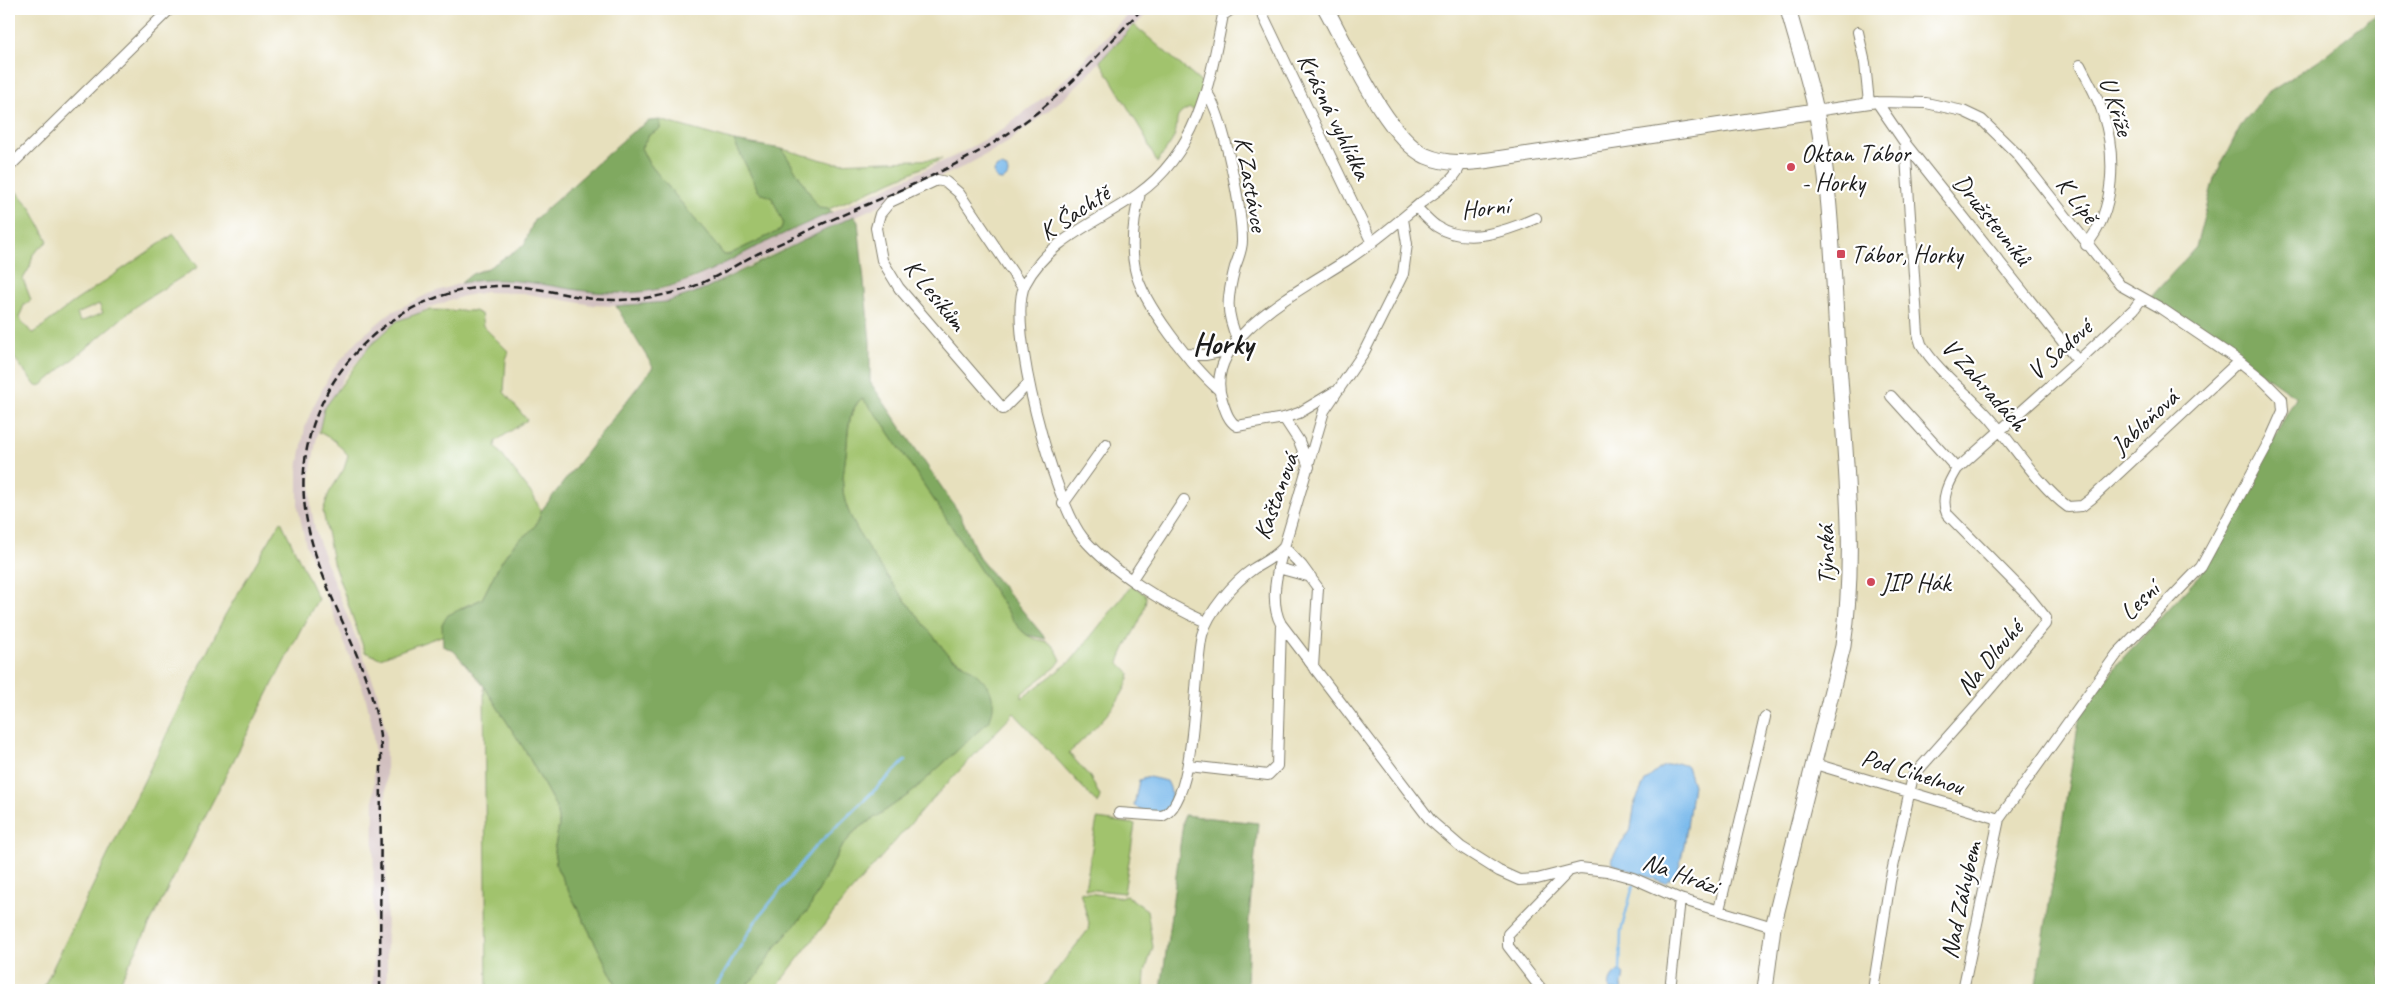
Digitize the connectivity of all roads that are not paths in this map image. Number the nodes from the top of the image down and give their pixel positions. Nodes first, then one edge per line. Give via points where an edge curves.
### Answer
1 (170, 9) edge
2 (1232, 9) edge
3 (1260, 9) edge
4 (1326, 9) edge
5 (1788, 9) edge
6 (1858, 32) dead end
7 (2080, 65) dead end
8 (1207, 93) junction
9 (1873, 103) junction
10 (1816, 111) junction
11 (1905, 143) junction
12 (1462, 163) junction
13 (9, 166) edge
14 (1140, 193) junction
15 (1416, 207) junction
16 (1536, 218) dead end
17 (1403, 219) junction
18 (1372, 243) junction
19 (2086, 244) junction
20 (1024, 288) junction
21 (2142, 298) junction
22 (1238, 341) junction
23 (1230, 350) junction
24 (1186, 354) junction
25 (2078, 361) junction
26 (2239, 361) junction
27 (1029, 383) junction
28 (1338, 389) junction
29 (1220, 390) junction
30 (1891, 396) dead end
31 (2282, 398) joint
32 (1284, 418) junction
33 (2000, 431) junction
34 (1106, 444) dead end
35 (1309, 467) junction
36 (1957, 469) junction
37 (1184, 500) dead end
38 (1063, 504) junction
39 (2075, 508) joint
40 (1284, 547) junction
41 (1278, 568) junction
42 (1311, 577) junction
43 (1132, 579) junction
44 (1206, 622) junction
45 (1281, 624) junction
46 (1313, 667) junction
47 (1765, 717) dead end
48 (1815, 764) junction
49 (1188, 766) junction
50 (1908, 791) junction
51 (1119, 813) dead end
52 (1999, 819) junction
53 (1572, 869) junction
54 (1680, 898) junction
55 (1719, 910) junction
56 (1773, 927) junction
57 (1542, 990) edge
58 (1670, 990) edge
59 (1765, 990) edge
60 (1872, 990) edge
61 (1963, 990) edge

1 - 13 street
2 - 8 street, K Šachtě via 1223,15
3 - 18 street, Krásná vyhlídka
4 - 12 main road via 1400,136 1427,156
5 - 10 main road, Týnská
6 - 9 street
7 - 19 street, U Kříže via 2103,113 2110,147 2111,179 2105,213 2097,233
8 - 14 street, K Šachtě via 1179,152
8 - 22 street, K Zastávce via 1216,108 1239,210 1241,246 1228,305 1230,325
9 - 10 street, K Lípě
9 - 11 street, Družstevníků
9 - 19 street, K Lípě via 1940,105 1982,120 2016,153
10 - 12 main road
10 - 48 main road, Týnská via 1828,212 1850,567 1843,646
11 - 25 street, Družstevníků
11 - 33 street, V Zahradách via 1920,340 1928,354
12 - 15 street via 1452,179
14 - 20 street, K Šachtě via 1053,248
14 - 24 street via 1133,247 1136,274 1167,329
15 - 16 street, Horní via 1436,226 1470,236 1506,232
15 - 17 street
17 - 18 street
17 - 28 street, Kaštanová via 1407,244 1403,274 1364,352
18 - 22 street via 1287,296
19 - 21 street, K Lípě via 2114,279
20 - 27 street via 1022,337
20 - 27 street, K Lesíkům via 960,194 946,182 937,180 925,184 890,202 880,214 876,228 882,260 899,288 1003,409
21 - 25 street, V Sadové
21 - 26 street, K Lípě
22 - 23 street
23 - 24 street via 1205,355
23 - 29 street via 1219,373
24 - 29 street
25 - 33 street, V Sadové
26 - 31 street, K Lípě
26 - 39 street, Jabloňová via 2091,500
27 - 38 street
28 - 32 street via 1305,411
28 - 35 street, Kaštanová via 1324,411
29 - 32 street via 1227,415 1234,425
30 - 36 street
31 - 52 street, Lesní via 2283,411 2271,438 2200,567 2117,654
32 - 35 street via 1299,441
33 - 36 street, V Sadové
33 - 39 street, V Zahradách via 2057,497 2068,507
34 - 38 street
35 - 40 street, Kaštanová
36 - 50 street, Na Dlouhé via 1947,487 1944,504 1947,514 2046,618 2045,624 2021,654 1913,776
37 - 43 street
38 - 43 street via 1083,538 1098,554
40 - 41 street
40 - 42 street
40 - 44 street, Kaštanová via 1273,559 1247,574
41 - 42 street
41 - 45 street via 1276,601
42 - 46 street via 1319,596
43 - 44 street
44 - 49 street, Kaštanová via 1199,651
45 - 46 street, Na Hrázi
45 - 49 street via 1277,766 1268,775
46 - 53 street, Na Hrázi via 1431,821 1447,837 1487,864 1519,880 1537,879
47 - 55 street
48 - 50 street, Pod Cihelnou
48 - 56 main road, Týnská
49 - 51 street, Kaštanová via 1181,795 1166,815 1152,817
50 - 52 street, Pod Cihelnou
50 - 60 street, Na Dlouhé
52 - 61 street, Nad Záhybem
53 - 54 street, Na Hrázi via 1621,874
53 - 57 street via 1508,934 1508,946
54 - 55 street, Na Hrázi
54 - 58 street
55 - 56 street, Na Hrázi
56 - 59 main road, Týnská

